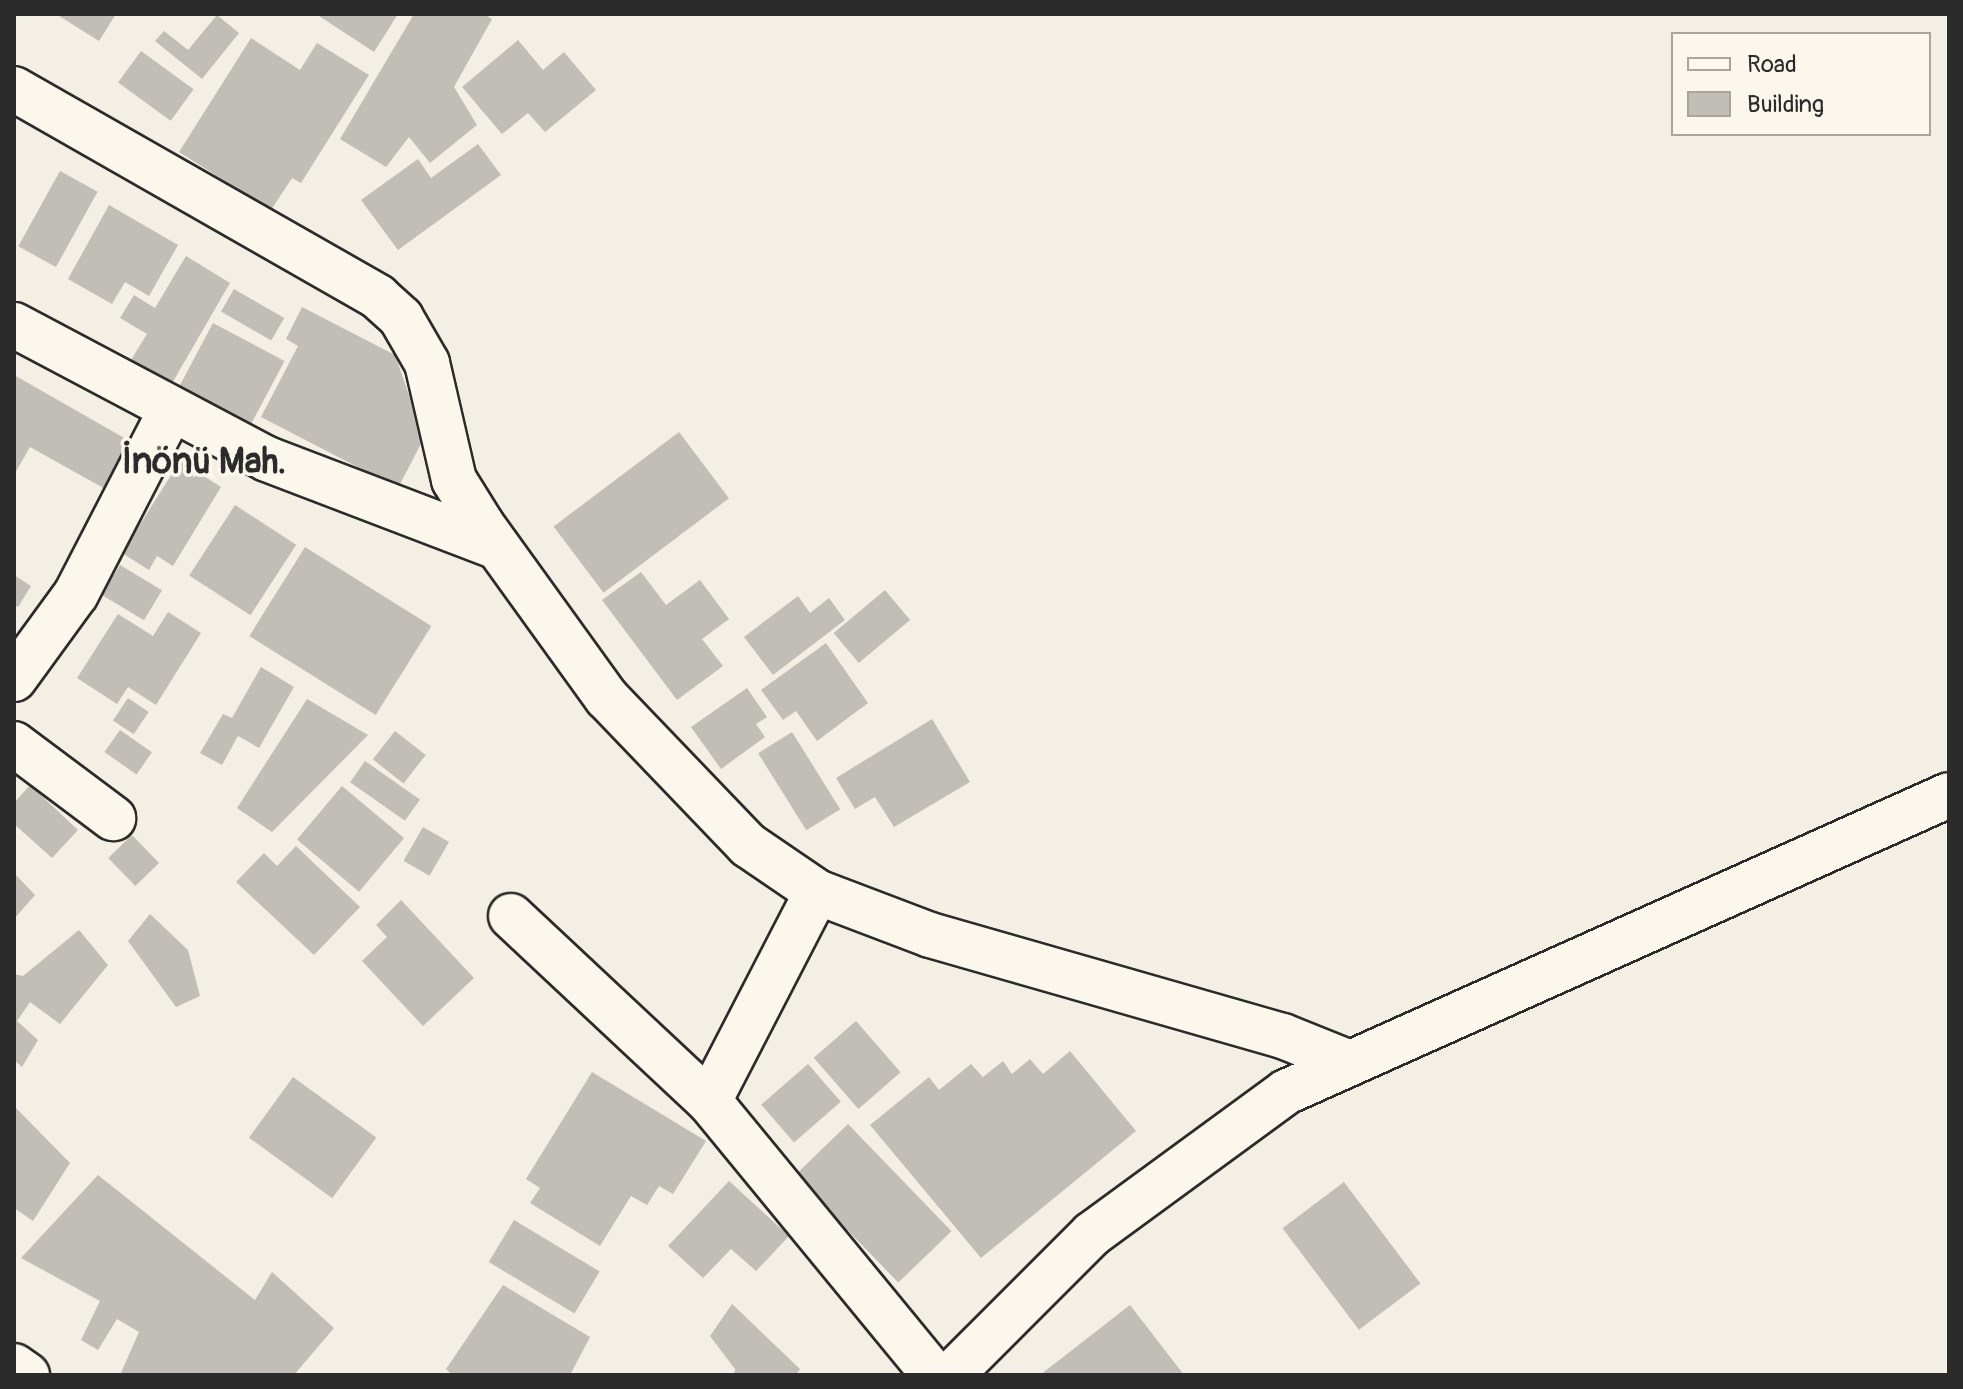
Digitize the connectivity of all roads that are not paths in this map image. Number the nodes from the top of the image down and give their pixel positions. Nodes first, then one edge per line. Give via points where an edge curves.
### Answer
1 (14, 89) edge
2 (14, 325) edge
3 (170, 412) junction
4 (497, 547) junction
5 (14, 679) edge
6 (14, 744) edge
7 (1949, 795) edge
8 (113, 818) dead end
9 (817, 892) junction
10 (511, 916) dead end
11 (1350, 1063) junction
12 (709, 1101) junction
13 (14, 1366) edge
14 (27, 1375) edge
15 (934, 1375) edge
16 (951, 1375) edge

1 - 4 street via 390,307 427,363 454,480
2 - 3 street
3 - 4 street via 267,459
3 - 5 street via 76,594
4 - 9 street via 607,698 748,845
6 - 8 street
7 - 11 street
9 - 11 street via 930,935 1283,1036
9 - 12 street
10 - 12 street
11 - 16 street via 1286,1092 1092,1234
12 - 15 street
13 - 14 street

